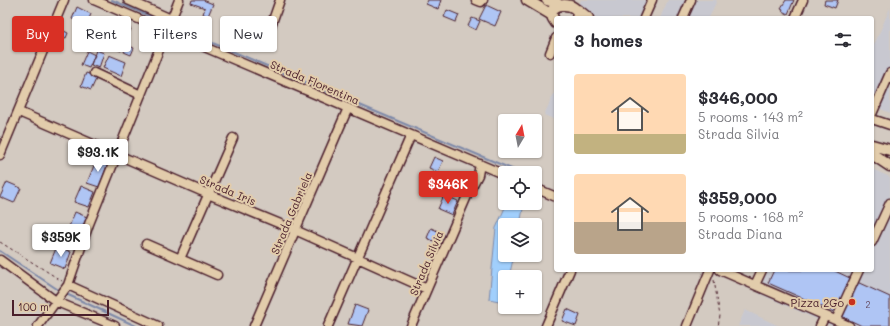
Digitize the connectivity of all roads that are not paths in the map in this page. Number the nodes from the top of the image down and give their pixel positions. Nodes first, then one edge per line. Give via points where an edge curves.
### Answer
1 (64, 0) edge
2 (94, 0) edge
3 (128, 0) edge
4 (178, 0) edge
5 (280, 0) edge
6 (476, 0) edge
7 (483, 0) edge
8 (526, 0) edge
9 (652, 0) edge
10 (691, 0) edge
11 (802, 0) edge
12 (552, 2) edge
13 (575, 8) edge
14 (142, 16) edge
15 (154, 16) edge
16 (172, 16) edge
17 (274, 16) edge
18 (585, 16) edge
19 (645, 16) edge
20 (684, 16) edge
21 (796, 16) edge
22 (554, 19) edge
23 (554, 43) edge
24 (212, 45) edge
25 (158, 52) edge
26 (550, 53) dead end
27 (94, 73) dead end
28 (890, 73) edge
29 (141, 95) junction
30 (348, 108) junction
31 (874, 109) edge
32 (19, 112) junction
33 (874, 120) edge
34 (890, 125) edge
35 (411, 135) junction
36 (233, 138) dead end
37 (874, 146) edge
38 (890, 150) edge
39 (118, 154) junction
40 (0, 155) edge
41 (874, 155) edge
42 (480, 164) junction
43 (890, 166) edge
44 (498, 172) edge
45 (542, 191) edge
46 (208, 194) junction
47 (554, 196) edge
48 (890, 203) edge
49 (295, 230) junction
50 (874, 238) edge
51 (146, 244) dead end
52 (358, 258) junction
53 (180, 259) junction
54 (1, 263) edge
55 (569, 272) edge
56 (725, 272) edge
57 (761, 272) edge
58 (858, 272) edge
59 (712, 273) edge
60 (218, 275) dead end
61 (755, 285) junction
62 (67, 287) junction
63 (427, 288) junction
64 (59, 300) junction
65 (826, 316) junction
66 (836, 320) junction
67 (38, 326) edge
68 (115, 326) edge
69 (158, 326) edge
70 (254, 326) edge
71 (328, 326) edge
72 (412, 326) edge
73 (546, 326) edge
74 (687, 326) edge
75 (820, 326) edge
76 (849, 326) edge

1 - 32 street
2 - 14 street, Strada Florentina
3 - 15 street
4 - 16 street
5 - 17 street
6 - 7 street
8 - 22 main road
9 - 19 street
10 - 20 street
11 - 21 street
12 - 13 main road via 563,0
12 - 22 main road
13 - 18 main road
23 - 26 street
24 - 30 street, Strada Florentina
25 - 29 street
27 - 29 street
28 - 31 street
29 - 39 street
30 - 35 street, Strada Florentina
30 - 49 street, Strada Gabriela
32 - 39 street, Strada Iris
32 - 40 street
33 - 34 street
35 - 42 street, Strada Florentina
35 - 52 street
36 - 46 street
37 - 38 main road
39 - 46 street, Strada Iris
39 - 62 street via 89,224
41 - 43 main road
42 - 44 street, Strada Florentina
42 - 63 street, Strada Silvia via 478,175
45 - 47 street
46 - 49 street, Strada Iris
46 - 53 street
48 - 50 street
49 - 52 street, Strada Iris
49 - 70 street, Strada Gabriela
51 - 53 street
52 - 63 street, Strada Iris
52 - 71 street
53 - 60 street
54 - 64 street
55 - 73 street
56 - 61 street
57 - 61 street
58 - 66 street
59 - 74 street
61 - 65 street
62 - 64 street
62 - 69 street
63 - 72 street, Strada Silvia
64 - 67 street
64 - 68 street
65 - 66 street
65 - 75 street
66 - 76 street

